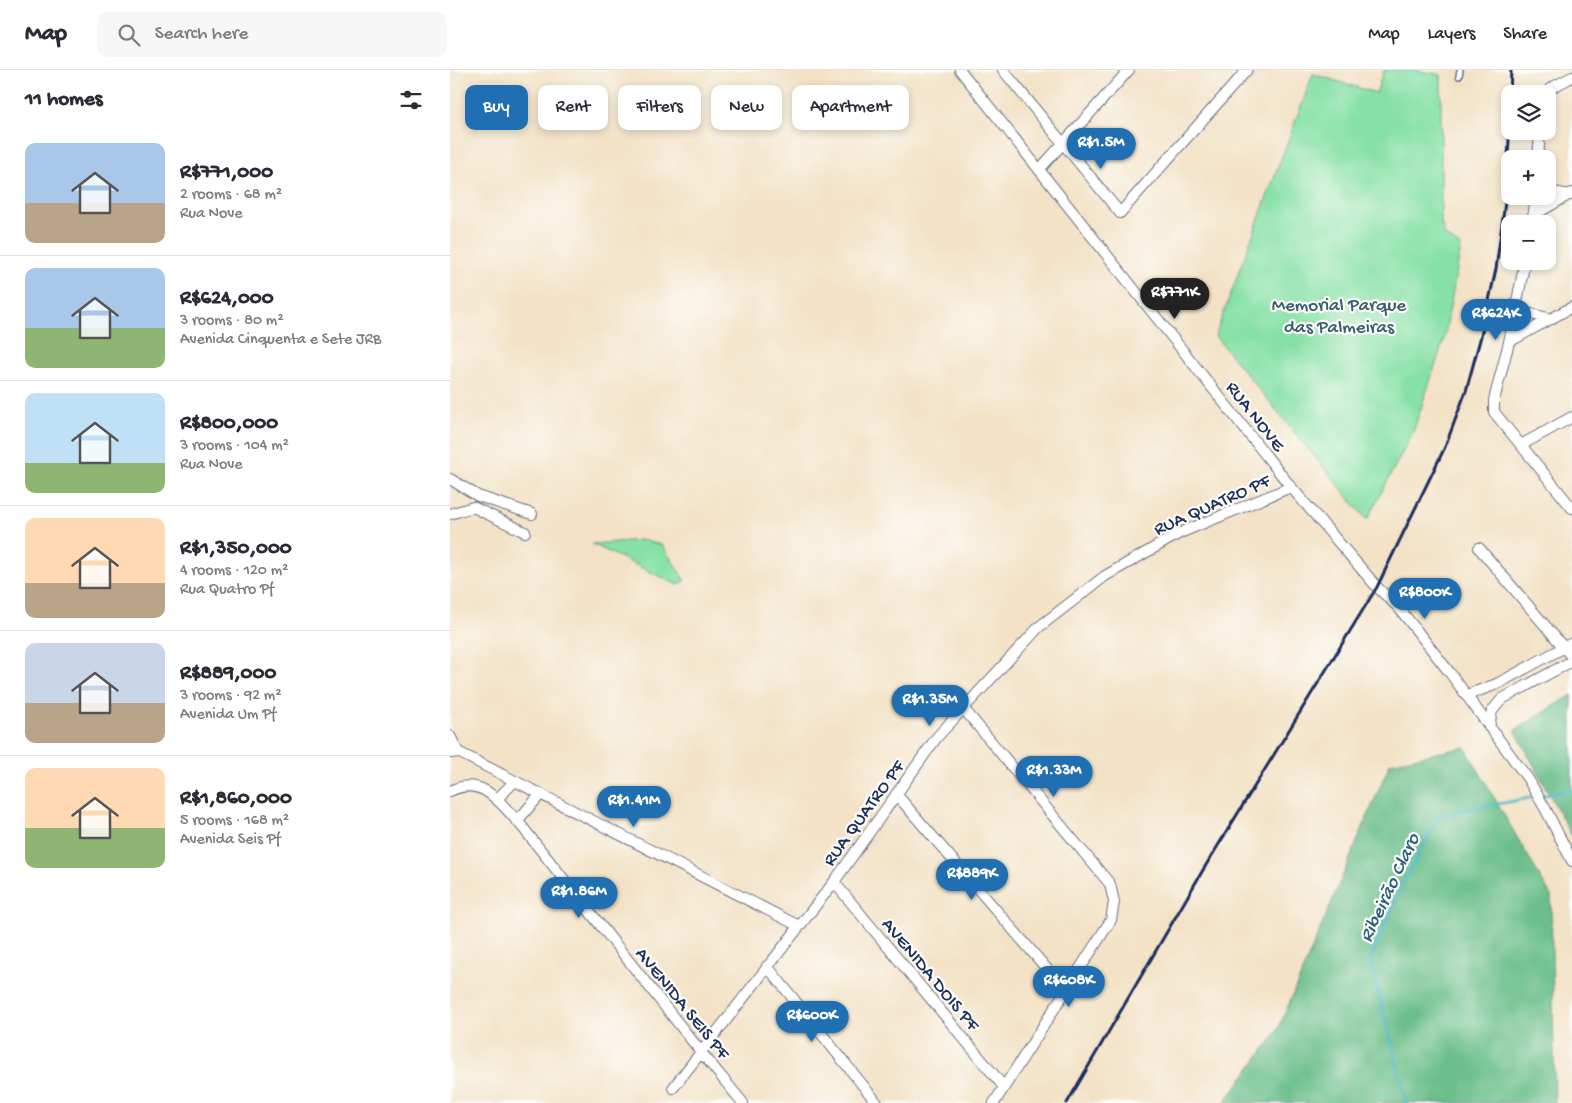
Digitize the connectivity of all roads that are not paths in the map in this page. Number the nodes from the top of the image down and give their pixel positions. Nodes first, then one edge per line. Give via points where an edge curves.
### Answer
1 (960, 70) edge
2 (1003, 70) edge
3 (1129, 70) edge
4 (1247, 70) edge
5 (1460, 70) edge
6 (1459, 76) dead end
7 (1572, 77) edge
8 (1556, 85) edge
9 (1063, 143) junction
10 (1039, 170) junction
11 (1556, 192) edge
12 (1571, 194) edge
13 (1539, 215) edge
14 (1523, 270) edge
15 (1572, 307) edge
16 (1515, 310) junction
17 (1552, 319) junction
18 (1509, 342) junction
19 (1572, 417) edge
20 (1520, 445) junction
21 (450, 479) edge
22 (1292, 487) junction
23 (478, 496) junction
24 (473, 507) junction
25 (1572, 508) edge
26 (450, 514) edge
27 (532, 514) dead end
28 (525, 532) dead end
29 (1479, 548) dead end
30 (1568, 645) edge
31 (1572, 659) edge
32 (1467, 696) junction
33 (963, 708) junction
34 (1489, 727) junction
35 (450, 736) edge
36 (454, 752) edge
37 (515, 781) junction
38 (450, 791) edge
39 (541, 794) junction
40 (896, 794) junction
41 (497, 799) junction
42 (517, 821) junction
43 (1572, 861) edge
44 (834, 882) junction
45 (799, 926) junction
46 (767, 966) junction
47 (1066, 991) junction
48 (701, 1052) junction
49 (1004, 1087) junction
50 (672, 1088) dead end
51 (744, 1103) edge
52 (877, 1103) edge
53 (994, 1103) edge

1 - 10 street, RUA NOVE
2 - 9 street
3 - 9 street
4 - 9 street via 1120,212
5 - 6 lane
7 - 8 street
9 - 10 street
10 - 22 street, RUA NOVE
11 - 12 street
12 - 13 street
14 - 16 street
15 - 17 street
16 - 17 street
16 - 18 street
17 - 18 street
18 - 20 street via 1493,404 1496,415
19 - 20 street
20 - 25 street
21 - 23 street
22 - 32 street, RUA NOVE via 1377,587 1399,608
22 - 33 street, RUA QUATRO PF via 1180,533 1105,576 1039,627
23 - 24 street
23 - 27 street
24 - 26 street
24 - 28 street
29 - 30 street
30 - 31 street
30 - 32 street via 1497,684
31 - 34 street via 1502,699 1492,711
32 - 34 street, RUA NOVE
33 - 40 street, RUA QUATRO PF via 937,737
33 - 47 street via 1110,884 1114,902 1111,920
34 - 43 street, RUA NOVE via 1528,779
35 - 36 street
36 - 37 street
37 - 39 street
37 - 41 street
38 - 41 street, AVENIDA SEIS PF via 474,786
39 - 42 street
39 - 45 street
40 - 44 street, RUA QUATRO PF
40 - 47 street
41 - 42 street, AVENIDA SEIS PF
42 - 48 street, AVENIDA SEIS PF
44 - 45 street, RUA QUATRO PF
44 - 49 street, AVENIDA DOIS PF
45 - 46 street, RUA QUATRO PF
46 - 48 street, RUA QUATRO PF
46 - 52 street
47 - 49 street
48 - 50 street, RUA QUATRO PF
48 - 51 street, AVENIDA SEIS PF
49 - 53 street

